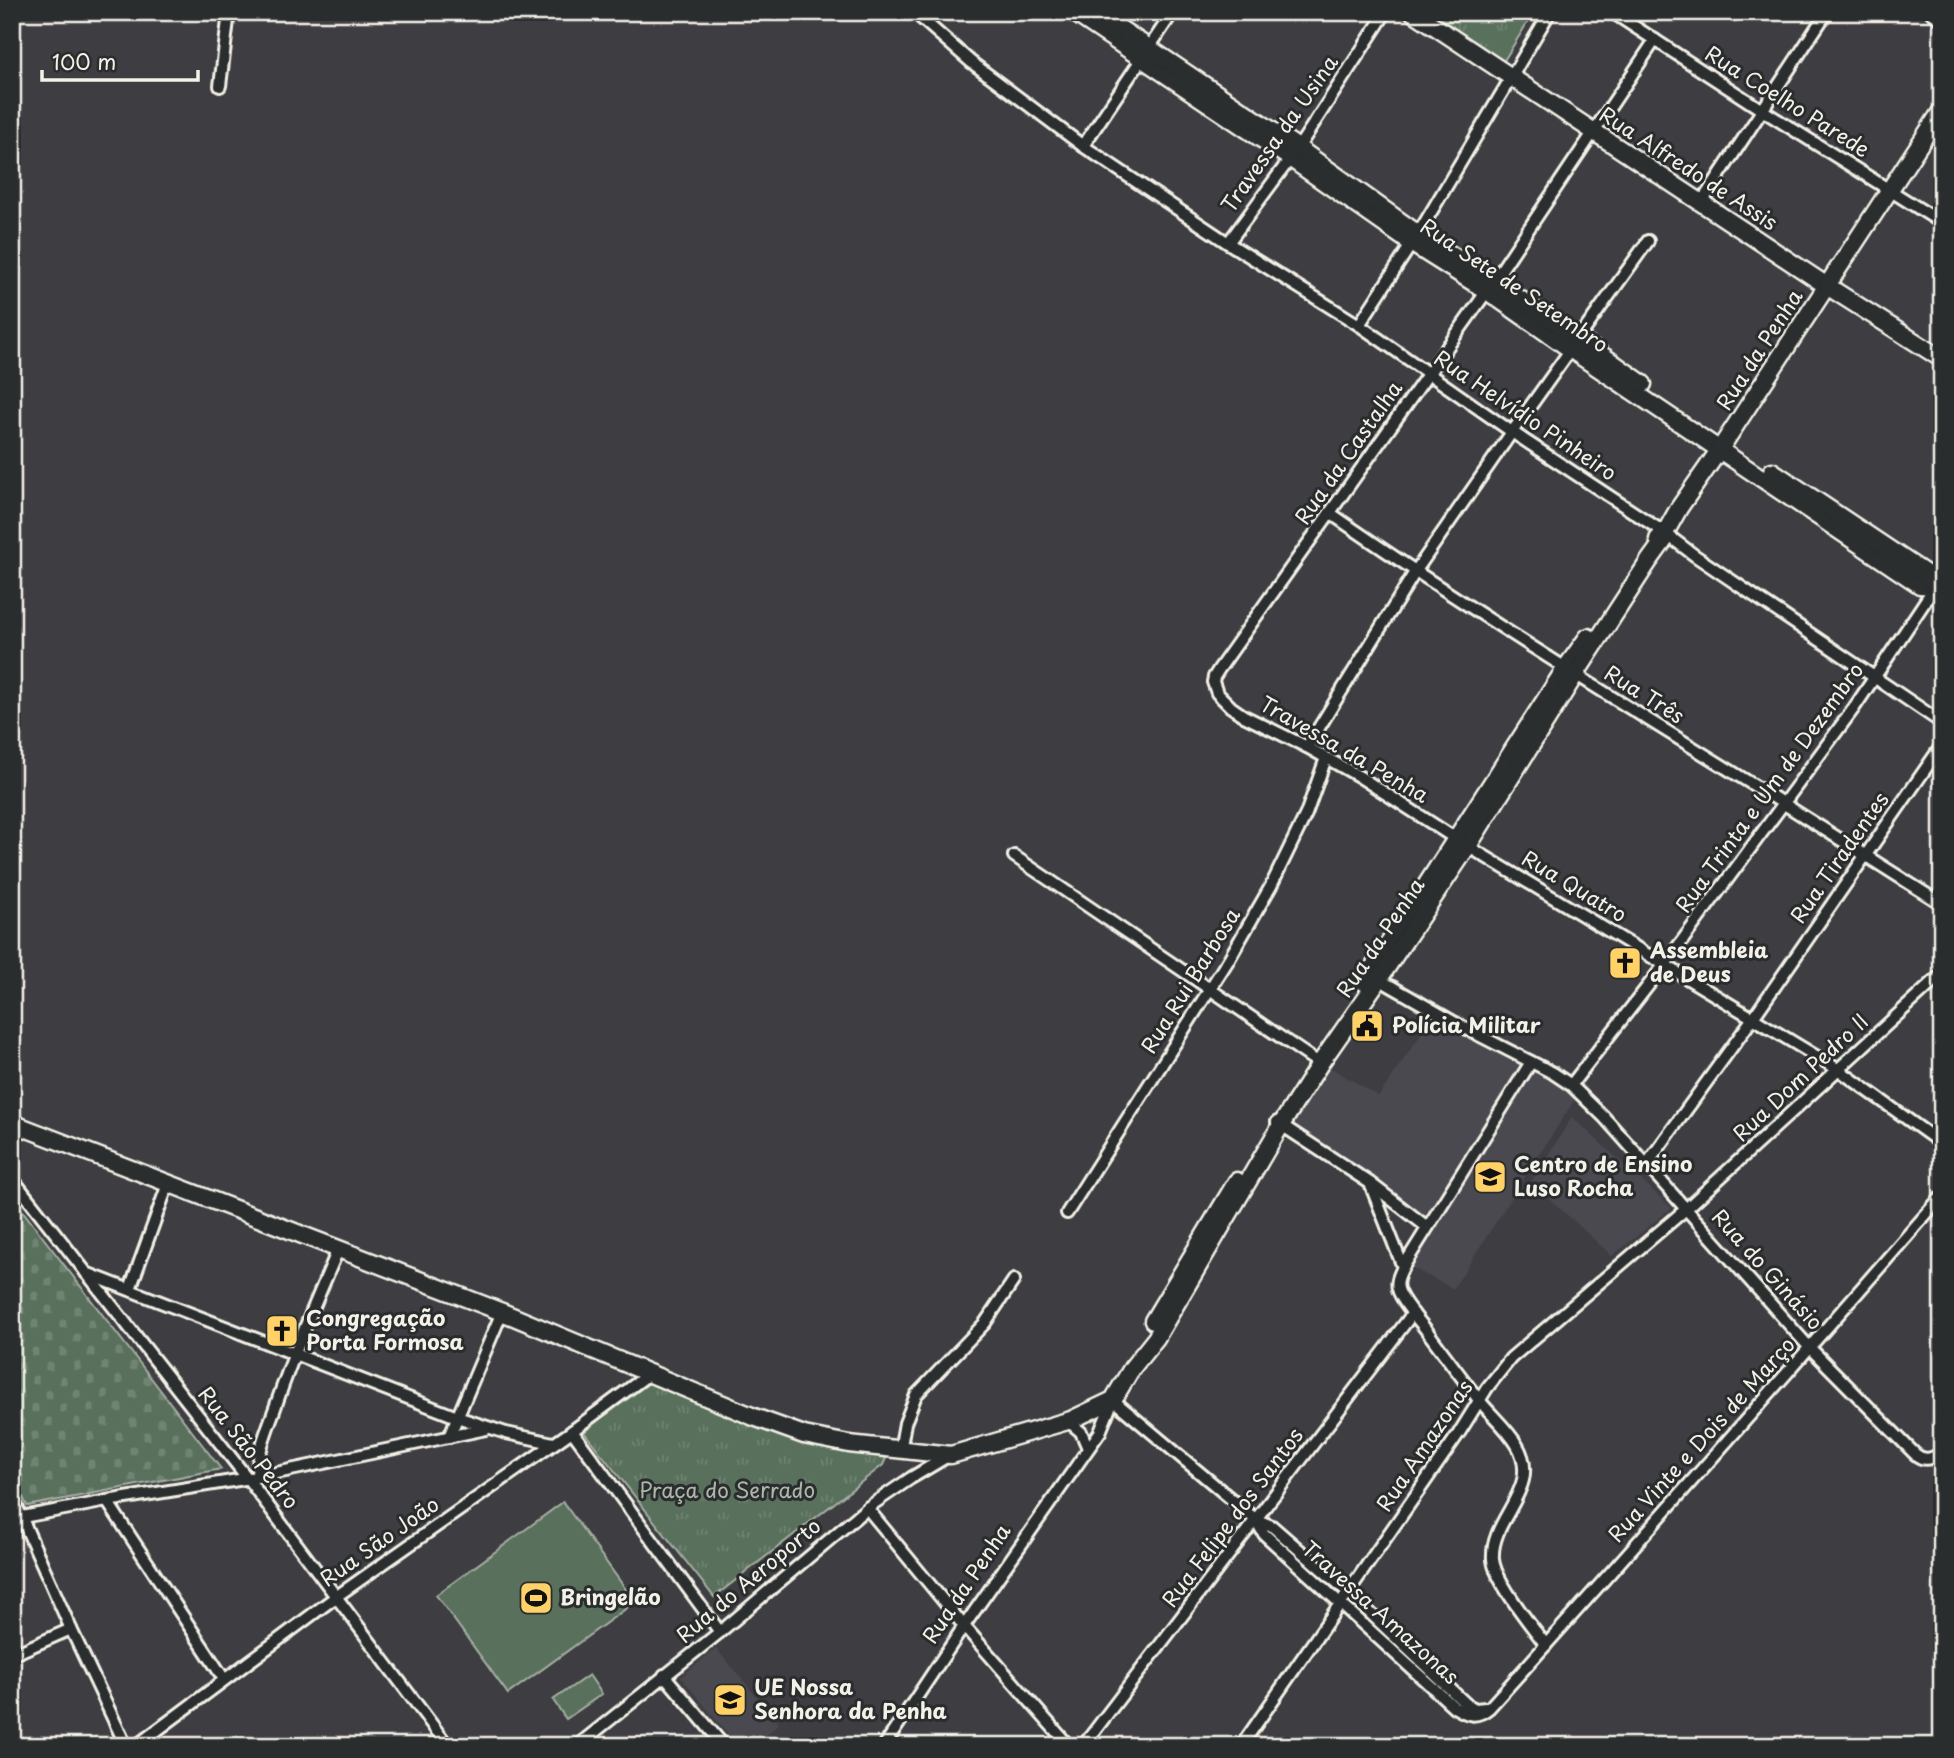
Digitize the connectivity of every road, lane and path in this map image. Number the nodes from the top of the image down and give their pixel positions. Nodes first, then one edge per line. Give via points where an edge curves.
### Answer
1 (229, 12) edge
2 (914, 12) edge
3 (1073, 12) edge
4 (1095, 12) edge
5 (1173, 12) edge
6 (1386, 12) edge
7 (1413, 12) edge
8 (1550, 12) edge
9 (1612, 12) edge
10 (1827, 12) edge
11 (1931, 12) edge
12 (1942, 20) edge
13 (1655, 40) junction
14 (1146, 54) junction
15 (1511, 76) junction
16 (220, 86) dead end
17 (1762, 110) junction
18 (1942, 110) edge
19 (1594, 132) junction
20 (1083, 146) junction
21 (1294, 153) junction
22 (1890, 190) junction
23 (1702, 203) junction
24 (1942, 223) edge
25 (1414, 238) junction
26 (1648, 241) dead end
27 (1228, 243) junction
28 (1490, 286) junction
29 (1827, 286) junction
30 (1359, 325) junction
31 (1574, 344) junction
32 (1942, 359) edge
33 (1427, 374) junction
34 (1512, 432) junction
35 (1723, 445) junction
36 (1330, 513) junction
37 (1665, 533) junction
38 (1415, 572) junction
39 (1939, 584) edge
40 (1570, 672) junction
41 (1214, 677) joint
42 (1875, 677) junction
43 (1942, 723) edge
44 (1942, 744) edge
45 (1307, 747) junction
46 (1326, 758) junction
47 (1784, 804) junction
48 (1462, 843) junction
49 (1864, 855) junction
50 (1014, 856) dead end
51 (1942, 904) edge
52 (1665, 964) junction
53 (1942, 974) edge
54 (1374, 976) junction
55 (1209, 990) junction
56 (1753, 1018) junction
57 (1317, 1062) junction
58 (1531, 1062) junction
59 (1839, 1070) junction
60 (1571, 1085) junction
61 (12, 1123) edge
62 (1278, 1123) junction
63 (1942, 1143) edge
64 (1647, 1164) junction
65 (12, 1178) edge
66 (1370, 1183) junction
67 (168, 1184) junction
68 (1942, 1196) edge
69 (1686, 1209) junction
70 (1067, 1213) dead end
71 (1427, 1227) junction
72 (338, 1250) junction
73 (1403, 1266) junction
74 (85, 1272) junction
75 (1014, 1280) dead end
76 (125, 1287) junction
77 (114, 1309) junction
78 (502, 1312) junction
79 (1413, 1313) junction
80 (1810, 1348) junction
81 (294, 1352) junction
82 (649, 1374) junction
83 (1113, 1400) junction
84 (1479, 1401) junction
85 (457, 1418) junction
86 (1068, 1421) junction
87 (488, 1429) junction
88 (572, 1431) junction
89 (449, 1437) junction
90 (554, 1443) junction
91 (1088, 1448) junction
92 (900, 1451) junction
93 (1942, 1452) edge
94 (951, 1455) junction
95 (253, 1478) junction
96 (12, 1496) edge
97 (107, 1501) junction
98 (867, 1508) junction
99 (17, 1518) edge
100 (1255, 1519) junction
101 (1348, 1592) junction
102 (337, 1596) junction
103 (1341, 1603) junction
104 (964, 1626) junction
105 (71, 1629) junction
106 (720, 1632) junction
107 (1546, 1645) junction
108 (12, 1655) edge
109 (664, 1675) junction
110 (224, 1679) junction
111 (1483, 1710) junction
112 (126, 1746) edge
113 (136, 1746) edge
114 (448, 1746) edge
115 (578, 1746) edge
116 (724, 1746) edge
117 (884, 1746) edge
118 (1069, 1746) edge
119 (1083, 1746) edge
120 (1241, 1746) edge

1 - 16 street
2 - 20 street, Rua Helvídio Pinheiro via 971,62
3 - 14 street, Rua Sete de Setembro
4 - 14 street, Rua Sete de Setembro
5 - 14 street
6 - 21 street, Travessa da Usina
7 - 15 street, Rua Alfredo de Assis
8 - 15 street
9 - 13 street, Rua Coelho Parede
10 - 17 street
11 - 12 street
13 - 17 street, Rua Coelho Parede
13 - 19 street, Rua da Castalha
14 - 20 street
14 - 21 street, Rua Sete de Setembro
15 - 19 street, Rua Alfredo de Assis
15 - 25 street
17 - 22 street, Rua Coelho Parede
17 - 23 street
18 - 22 street, Rua da Penha
19 - 23 street, Rua Alfredo de Assis
19 - 28 street, Rua da Castalha
20 - 27 street, Rua Helvídio Pinheiro
21 - 25 street, Rua Sete de Setembro
21 - 27 street, Travessa da Usina
22 - 24 street, Rua Coelho Parede
22 - 29 street, Rua da Penha
23 - 29 street, Rua Alfredo de Assis
25 - 28 street, Rua Sete de Setembro
25 - 30 street
26 - 31 street
27 - 30 street, Rua Helvídio Pinheiro
28 - 31 street, Rua Sete de Setembro
28 - 33 street, Rua da Castalha
29 - 32 street, Rua Alfredo de Assis
29 - 35 street, Rua da Penha
30 - 33 street, Rua Helvídio Pinheiro
31 - 34 street
31 - 35 street, Rua Sete de Setembro
33 - 34 street, Rua Helvídio Pinheiro
33 - 36 street, Rua da Castalha
34 - 37 street, Rua Helvídio Pinheiro
34 - 38 street
35 - 37 street, Rua da Penha
35 - 39 street, Rua Sete de Setembro
36 - 38 street, Rua Três
36 - 41 street, Rua da Castalha
37 - 40 street, Rua da Penha
37 - 42 street, Rua Helvídio Pinheiro
38 - 40 street, Rua Três
38 - 45 street
39 - 42 street, Rua Trinta e Um de Dezembro
40 - 47 street, Rua Três
40 - 48 street, Rua da Penha
41 - 45 street, Travessa da Penha via 1217,693 1231,707
42 - 43 street, Rua Helvídio Pinheiro
42 - 47 street, Rua Trinta e Um de Dezembro
44 - 49 street, Rua Tiradentes
45 - 46 street, Travessa da Penha
46 - 48 street, Travessa da Penha
46 - 55 street, Rua Rui Barbosa via 1306,814 1271,886
47 - 49 street, Rua Três
47 - 52 street, Rua Trinta e Um de Dezembro
48 - 52 street, Rua Quatro
48 - 54 street, Rua da Penha
49 - 51 street, Rua Três
49 - 56 street, Rua Tiradentes
50 - 55 street
52 - 56 street, Rua Quatro
52 - 60 street, Rua Trinta e Um de Dezembro
53 - 59 street, Rua Dom Pedro II
54 - 57 street, Rua da Penha
54 - 58 street, Rua do Ginásio
55 - 57 street
55 - 70 street, Rua Rui Barbosa
56 - 59 street, Rua Quatro
56 - 64 street, Rua Tiradentes
57 - 62 street, Rua da Penha
58 - 60 street, Rua do Ginásio
58 - 71 street
59 - 63 street, Rua Quatro
59 - 69 street, Rua Dom Pedro II
60 - 64 street, Rua do Ginásio
61 - 67 street
62 - 66 street
62 - 83 street, Rua da Penha via 1215,1215
64 - 69 street, Rua do Ginásio
65 - 74 street, Rua São Pedro
66 - 71 street
66 - 73 street
67 - 72 street
67 - 76 street
68 - 80 street, Rua Vinte e Dois de Março
69 - 80 street, Rua do Ginásio
69 - 84 street, Rua Amazonas via 1511,1357
71 - 73 street
72 - 78 street
72 - 81 street
73 - 79 street via 1397,1284
74 - 76 street
74 - 77 street, Rua São Pedro
75 - 92 street via 985,1323 916,1395
76 - 77 street
76 - 81 street
77 - 95 street, Rua São Pedro
78 - 82 street
78 - 85 street
79 - 84 street
79 - 100 street, Rua Felipe dos Santos
80 - 93 street, Rua do Ginásio via 1915,1454 1925,1459
80 - 107 street, Rua Vinte e Dois de Março
81 - 85 street
81 - 95 street
82 - 88 street, Rua São João
82 - 92 street via 804,1435
83 - 86 street
83 - 91 street, Rua da Penha
83 - 100 street, Travessa Amazonas
84 - 101 street, Rua Amazonas
84 - 107 street via 1516,1443 1525,1474 1495,1540 1495,1570
85 - 87 street
85 - 89 street
86 - 91 street via 1081,1432
86 - 94 street
87 - 89 street
87 - 90 street
88 - 90 street, Rua São João
88 - 106 street
89 - 95 street
90 - 102 street, Rua São João
91 - 104 street, Rua da Penha
92 - 94 street
94 - 98 street, Rua do Aeroporto
95 - 97 street
95 - 102 street, Rua São Pedro
96 - 99 street
97 - 99 street
97 - 110 street
98 - 104 street
98 - 106 street, Rua do Aeroporto
99 - 105 street
100 - 101 street, Travessa Amazonas via 1272,1526
100 - 103 street, Travessa Amazonas via 1264,1534
100 - 119 street, Rua Felipe dos Santos
101 - 103 street, Rua Amazonas
101 - 111 street, Travessa Amazonas via 1456,1695
102 - 110 street, Rua São João
102 - 114 street, Rua São Pedro
103 - 111 street, Travessa Amazonas via 1454,1707 1468,1715
103 - 120 street, Rua Amazonas
104 - 117 street, Rua da Penha
104 - 118 street
105 - 108 street
105 - 112 street
106 - 109 street, Rua do Aeroporto
107 - 111 street
109 - 115 street, Rua do Aeroporto
109 - 116 street
110 - 113 street, Rua São João

